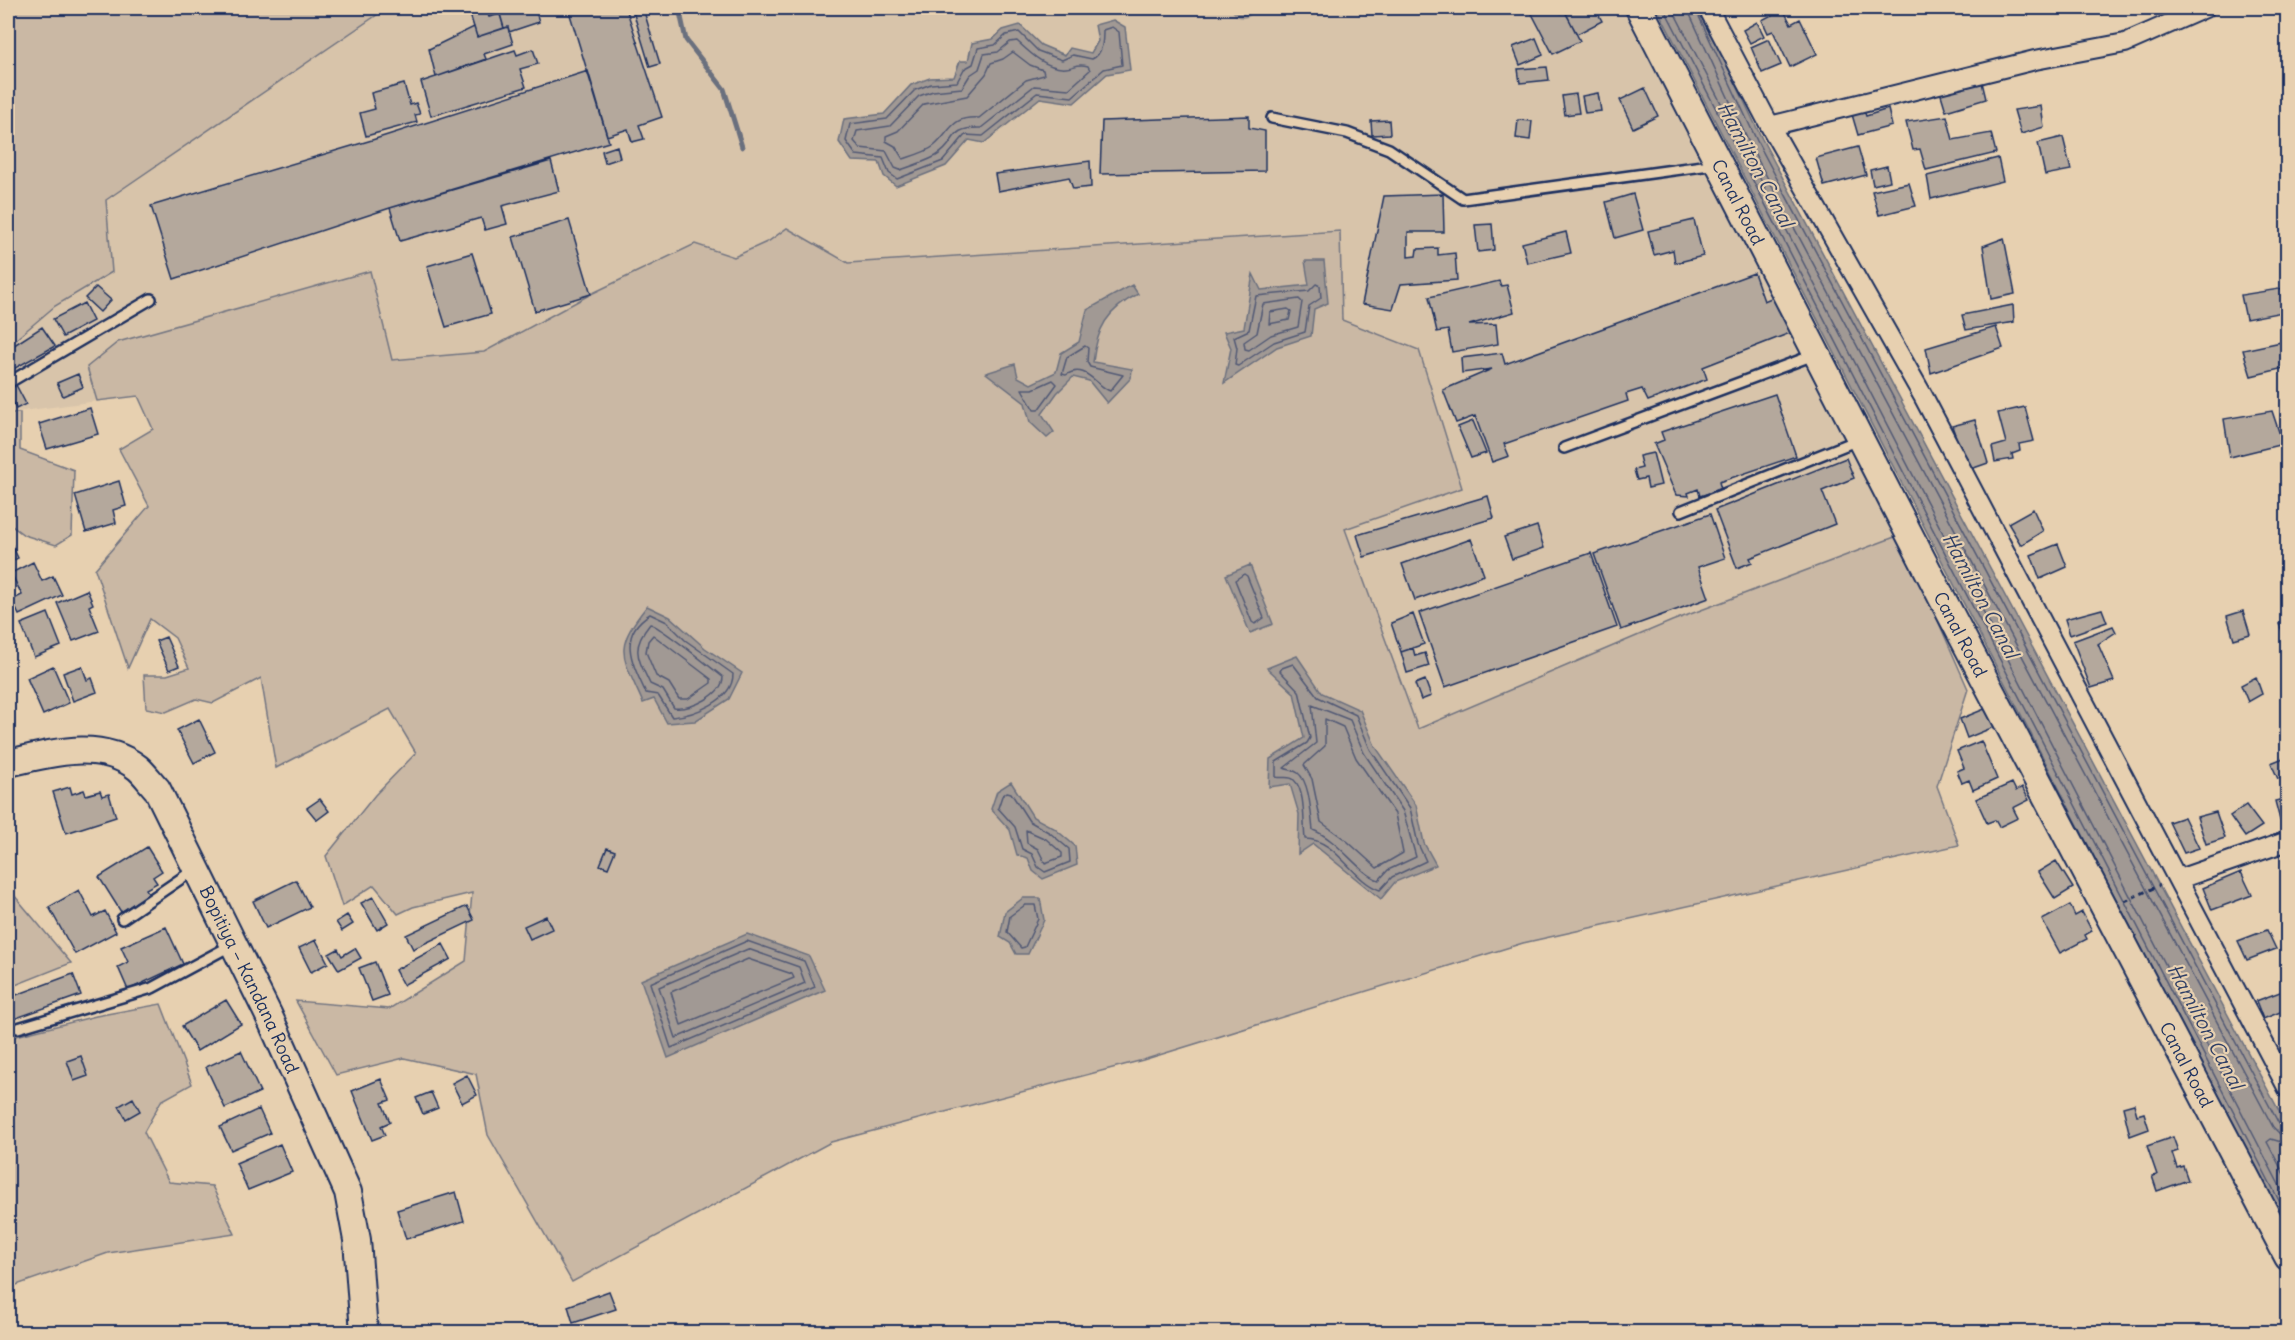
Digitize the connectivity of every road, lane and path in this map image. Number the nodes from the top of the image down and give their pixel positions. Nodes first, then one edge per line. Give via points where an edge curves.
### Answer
1 (1639, 8) edge
2 (2205, 8) edge
3 (1712, 9) edge
4 (1272, 118) dead end
5 (1770, 126) junction
6 (1720, 164) junction
7 (152, 299) dead end
8 (1817, 354) junction
9 (8, 383) edge
10 (1861, 439) junction
11 (1564, 448) dead end
12 (1681, 510) dead end
13 (8, 763) edge
14 (2288, 841) edge
15 (197, 868) junction
16 (2172, 881) junction
17 (2122, 903) dead end
18 (122, 919) dead end
19 (234, 944) junction
20 (18, 1028) dead end
21 (2288, 1089) edge
22 (2288, 1257) edge
23 (364, 1332) edge

1 - 6 main road, Canal Road
2 - 5 street via 2124,43 2034,60
3 - 5 street
4 - 6 lane via 1347,133 1389,149 1463,199
5 - 16 street via 1923,396
6 - 8 main road, Canal Road
7 - 9 lane
8 - 10 main road, Canal Road
8 - 11 lane
10 - 12 lane
10 - 22 main road, Canal Road
13 - 15 main road, Bopitiya – Kandana Road via 63,751 92,750 138,768 161,796
14 - 16 street
15 - 18 lane
15 - 19 main road, Bopitiya – Kandana Road
16 - 17 path
16 - 21 street
19 - 20 lane via 152,988
19 - 23 main road, Bopitiya – Kandana Road via 348,1192 355,1218

